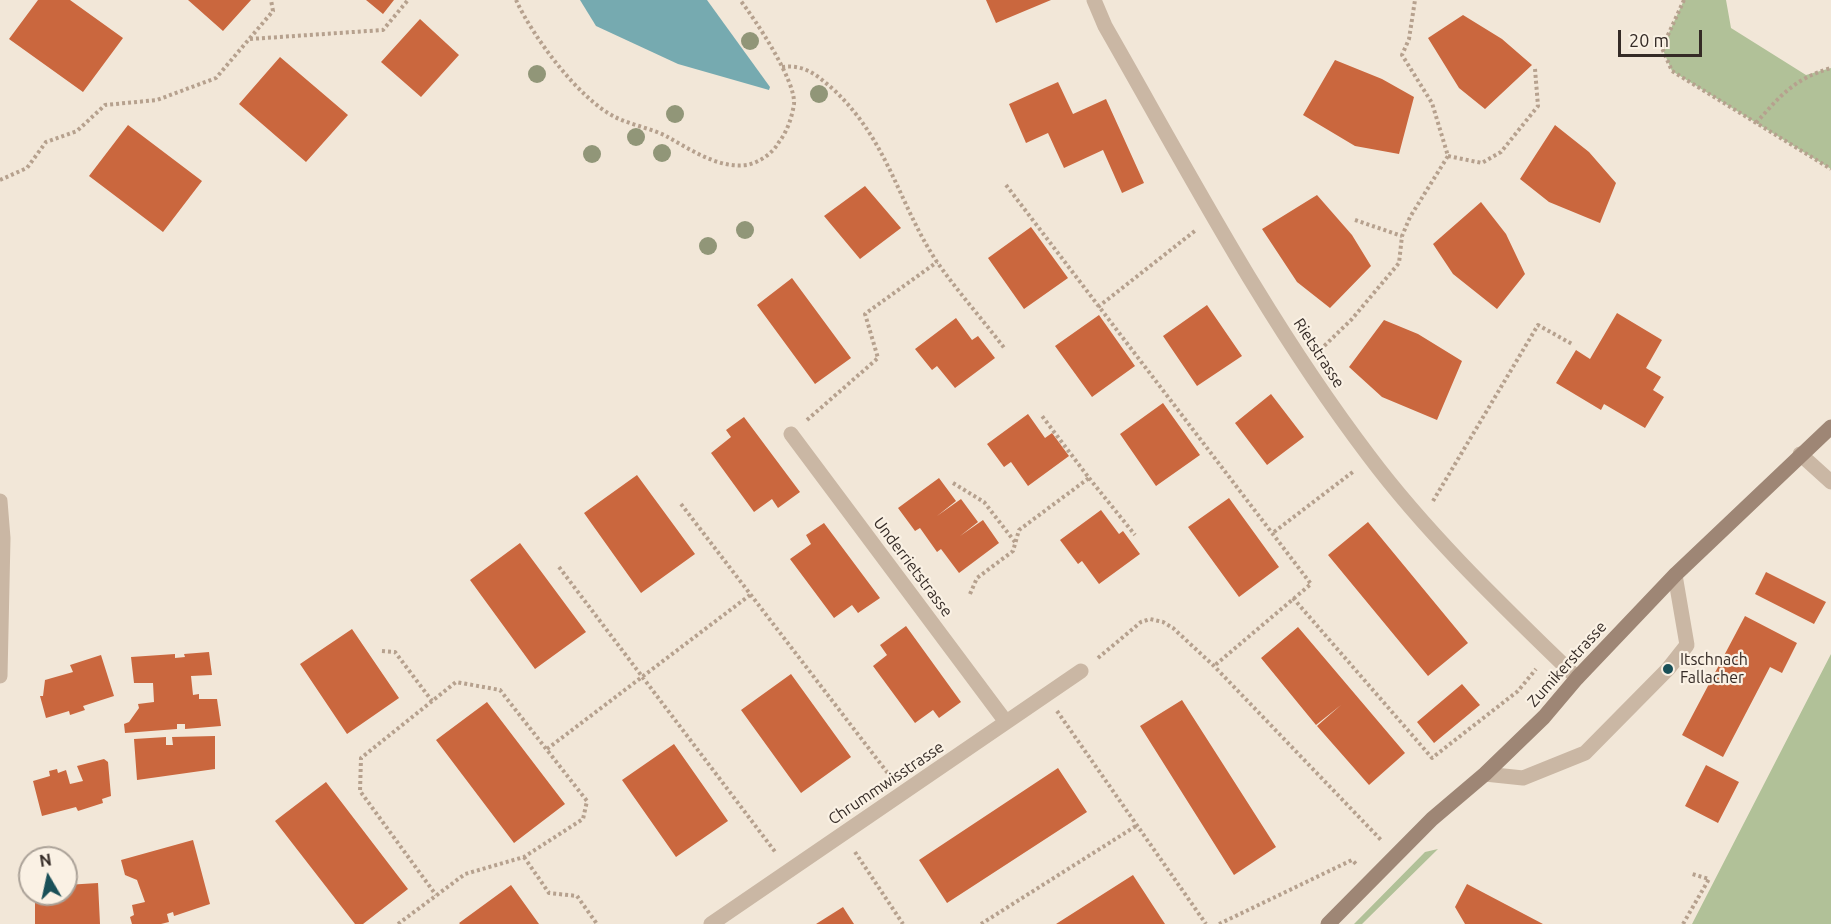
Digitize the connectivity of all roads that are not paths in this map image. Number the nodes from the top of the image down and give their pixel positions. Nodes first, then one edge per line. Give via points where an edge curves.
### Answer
1 (1094, 0) edge
2 (1831, 427) edge
3 (791, 434) road end
4 (1800, 454) junction
5 (1831, 482) edge
6 (0, 501) edge
7 (1675, 575) junction
8 (1081, 671) road end
9 (0, 676) edge
10 (1577, 678) junction
11 (1006, 722) junction
12 (1485, 774) junction
13 (711, 924) edge
14 (1328, 924) edge

1 - 10 street, Rietstrasse via 1105,26 1214,216 1304,365 1370,458 1422,519
2 - 4 main road, Zumikerstrasse
3 - 11 street, Underrietstrasse
4 - 5 street
4 - 7 main road, Zumikerstrasse
6 - 9 street
7 - 10 main road, Zumikerstrasse
7 - 12 street via 1687,645 1668,669 1586,753 1523,778
8 - 11 street, Chrummwisstrasse
10 - 12 main road, Zumikerstrasse via 1544,717
11 - 13 street, Chrummwisstrasse
12 - 14 main road, Zumikerstrasse via 1432,819

